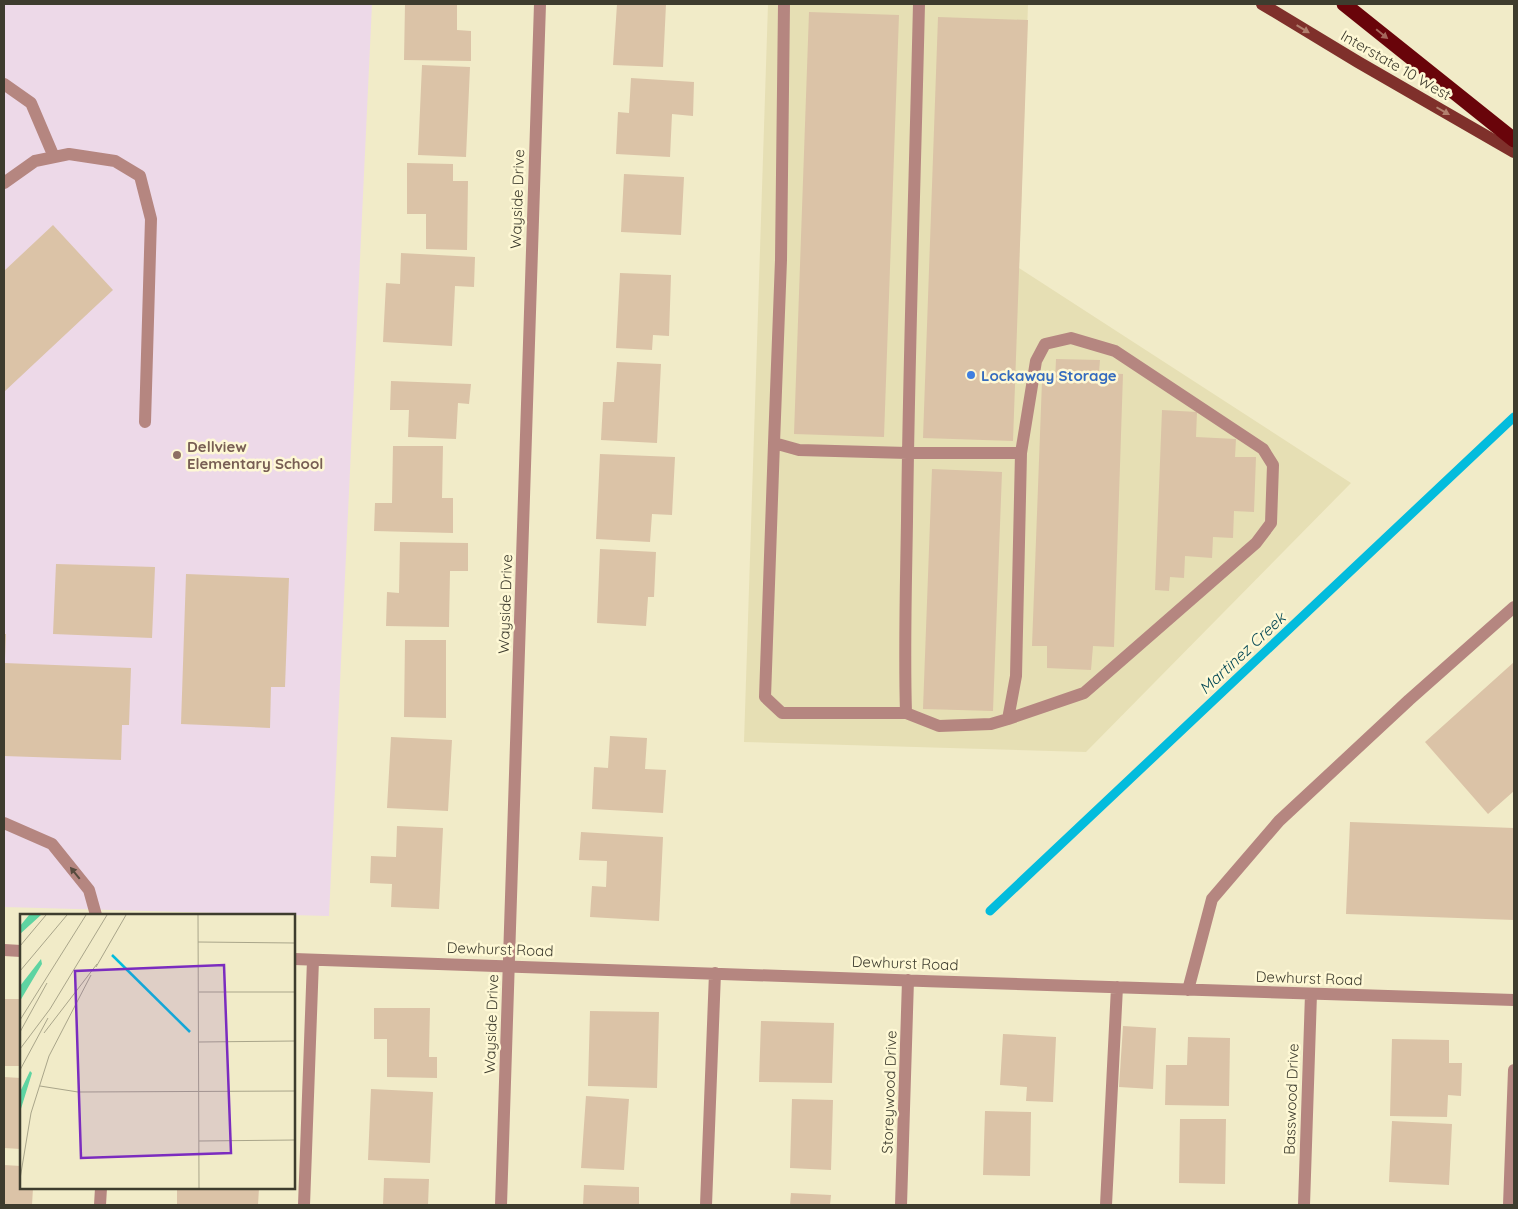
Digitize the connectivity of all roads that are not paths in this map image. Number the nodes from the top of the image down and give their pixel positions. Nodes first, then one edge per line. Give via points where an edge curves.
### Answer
1 (540, 4) edge
2 (784, 4) edge
3 (919, 4) edge
4 (1262, 4) edge
5 (1344, 4) edge
6 (4, 84) edge
7 (1514, 140) edge
8 (1514, 152) edge
9 (54, 157) junction
10 (4, 183) edge
11 (145, 422) dead end
12 (774, 443) junction
13 (907, 453) junction
14 (1020, 453) junction
15 (1514, 607) edge
16 (906, 713) junction
17 (1008, 719) junction
18 (4, 823) edge
19 (96, 914) edge
20 (4, 950) edge
21 (20, 951) edge
22 (295, 959) edge
23 (313, 960) junction
24 (510, 966) junction
25 (715, 973) junction
26 (908, 980) junction
27 (1117, 987) junction
28 (1188, 990) junction
29 (1311, 994) junction
30 (1514, 1000) edge
31 (1514, 1070) edge
32 (101, 1189) edge
33 (100, 1205) edge
34 (304, 1205) edge
35 (501, 1205) edge
36 (706, 1205) edge
37 (901, 1205) edge
38 (1106, 1205) edge
39 (1304, 1205) edge
40 (1509, 1205) edge

1 - 24 street, Wayside Drive
2 - 12 street via 781,260
3 - 13 street
4 -> 8 main road, Interstate 10 West
5 -> 7 highway
6 - 9 street via 31,103
9 - 10 street via 35,161
9 - 11 street via 69,154 116,161 140,176 151,219
12 - 13 street via 799,450
12 - 16 street via 765,696 782,713
13 - 14 street
13 - 16 street
14 - 17 street via 1016,676
14 - 17 street via 1036,361 1045,344 1071,338 1115,351 1263,449 1273,464 1271,523 1256,543 1084,693
15 - 28 street via 1279,821 1212,899
16 - 17 street via 939,726 991,724
19 -> 18 street via 89,890 52,844
20 - 21 street
22 - 23 street, Dewhurst Road
23 - 24 street, Dewhurst Road
23 - 34 street
24 - 25 street, Dewhurst Road
24 - 35 street, Wayside Drive
25 - 26 street, Dewhurst Road
25 - 36 street
26 - 27 street, Dewhurst Road
26 - 37 street, Storeywood Drive
27 - 28 street, Dewhurst Road
27 - 38 street
28 - 29 street, Dewhurst Road
29 - 30 street, Dewhurst Road
29 - 39 street, Basswood Drive
31 - 40 street
32 - 33 street

